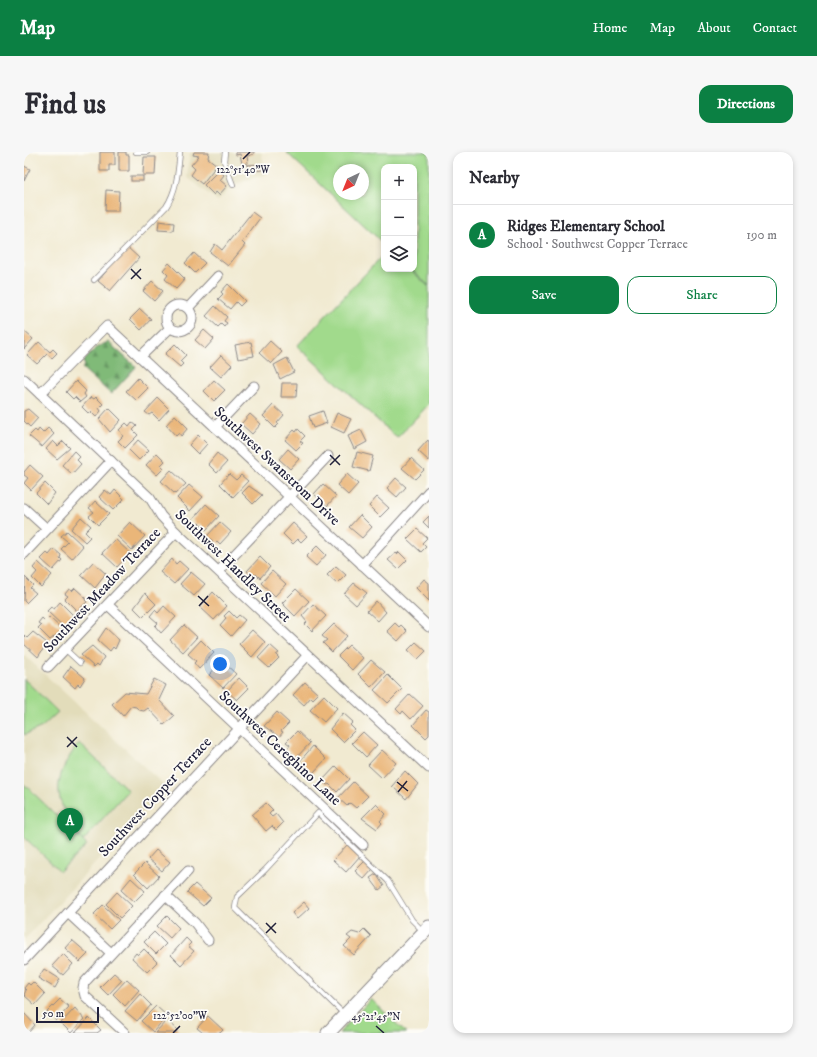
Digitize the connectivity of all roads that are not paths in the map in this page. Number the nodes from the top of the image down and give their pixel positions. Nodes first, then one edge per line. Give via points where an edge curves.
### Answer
1 (136, 152) edge
2 (147, 152) edge
3 (180, 152) edge
4 (225, 152) edge
5 (233, 185) dead end
6 (218, 276) dead end
7 (94, 280) dead end
8 (188, 308) junction
9 (170, 328) junction
10 (140, 357) junction
11 (24, 379) edge
12 (254, 386) dead end
13 (40, 394) junction
14 (214, 426) junction
15 (328, 456) dead end
16 (111, 461) junction
17 (429, 491) edge
18 (289, 497) junction
19 (24, 508) edge
20 (47, 529) junction
21 (176, 532) junction
22 (24, 554) edge
23 (362, 565) junction
24 (219, 571) junction
25 (108, 605) junction
26 (429, 626) edge
27 (65, 649) junction
28 (307, 656) junction
29 (80, 663) dead end
30 (48, 667) dead end
31 (239, 730) junction
32 (429, 768) edge
33 (363, 845) dead end
34 (188, 871) dead end
35 (166, 895) junction
36 (68, 913) junction
37 (426, 930) edge
38 (208, 940) dead end
39 (111, 953) junction
40 (24, 960) edge
41 (346, 1015) junction
42 (125, 1033) edge
43 (328, 1033) edge

1 - 2 lane
3 - 7 lane via 177,182 166,207
4 - 5 lane via 224,161
6 - 8 street
8 - 9 street via 175,304 170,309 166,318
8 - 9 street via 193,320 187,329 181,331
9 - 10 street
10 - 13 street, Southwest Swanstrom Drive via 107,326
10 - 14 street, Southwest Swanstrom Drive
11 - 13 street, Southwest Handley Street
12 - 14 street
13 - 16 street, Southwest Handley Street
14 - 18 street, Southwest Swanstrom Drive
15 - 18 street
16 - 20 street
16 - 21 street, Southwest Handley Street via 150,498 161,516
17 - 23 street
18 - 23 street, Southwest Swanstrom Drive
18 - 24 street
19 - 20 street
20 - 22 street
21 - 24 street, Southwest Handley Street
21 - 25 street, Southwest Meadow Terrace
23 - 26 street, Southwest Swanstrom Drive
24 - 28 street, Southwest Handley Street
25 - 27 street, Southwest Meadow Terrace
25 - 31 street, Southwest Cereghino Lane
27 - 29 lane
27 - 30 street, Southwest Meadow Terrace
28 - 31 street, Southwest Copper Terrace
28 - 32 street, Southwest Handley Street
31 - 33 street, Southwest Cereghino Lane
31 - 36 street, Southwest Copper Terrace via 211,757
34 - 35 street
35 - 38 street via 198,926
35 - 39 street
36 - 39 street
36 - 40 street, Southwest Copper Terrace
37 - 41 main road
37 - 41 lane via 412,920 388,881 318,813 266,870 237,897 236,908 244,918
39 - 42 street via 86,980 83,988 85,996
41 - 43 main road

